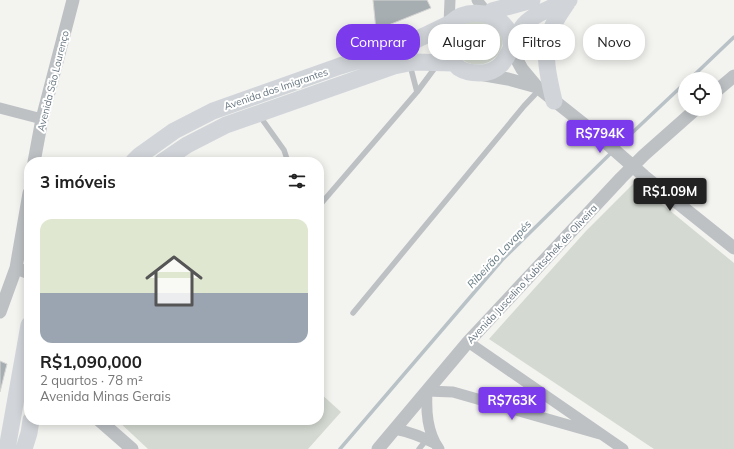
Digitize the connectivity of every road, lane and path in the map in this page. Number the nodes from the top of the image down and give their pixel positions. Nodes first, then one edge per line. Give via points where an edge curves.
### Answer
1 (73, 0) edge
2 (450, 0) edge
3 (532, 0) edge
4 (569, 0) edge
5 (485, 6) edge
6 (449, 24) joint
7 (525, 24) edge
8 (508, 26) edge
9 (428, 34) edge
10 (508, 55) edge
11 (517, 60) edge
12 (446, 62) junction
13 (409, 63) junction
14 (472, 73) junction
15 (734, 76) edge
16 (722, 86) edge
17 (539, 88) junction
18 (417, 92) junction
19 (554, 100) junction
20 (0, 108) edge
21 (258, 113) junction
22 (688, 116) edge
23 (42, 119) junction
24 (35, 157) edge
25 (138, 157) edge
26 (169, 157) edge
27 (286, 157) edge
28 (633, 166) junction
29 (326, 197) joint
30 (324, 200) edge
31 (24, 222) edge
32 (734, 248) edge
33 (16, 268) junction
34 (24, 271) edge
35 (0, 312) edge
36 (352, 313) dead end
37 (468, 342) junction
38 (24, 352) edge
39 (427, 391) junction
40 (30, 425) edge
41 (105, 425) edge
42 (395, 429) junction
43 (600, 434) junction
44 (433, 441) edge
45 (6, 449) edge
46 (24, 449) edge
47 (132, 449) edge
48 (378, 449) edge
49 (419, 449) edge
50 (623, 449) edge

1 - 23 street, Avenida São Lourenço
2 - 6 street
3 - 5 main road, Avenida dos Imigrantes
4 - 7 main road via 541,12
4 - 19 main road via 556,19 545,54
5 - 6 main road, Avenida dos Imigrantes via 466,10
5 - 8 main road via 502,17
9 - 25 main road, Avenida dos Imigrantes via 399,48 212,111 174,131
10 - 14 main road via 495,70
11 - 17 street
12 - 13 main road, Avenida dos Imigrantes
12 - 14 main road
12 - 18 lane
13 - 18 lane
13 - 21 main road, Avenida dos Imigrantes
14 - 17 street via 508,79
15 - 16 street
17 - 19 street
17 - 36 lane
18 - 29 lane
19 - 28 street
20 - 23 street
21 - 26 main road, Avenida dos Imigrantes via 226,124
21 - 27 lane
22 - 28 street, Avenida Juscelino Kubitschek de Oliveira
23 - 24 street, Avenida São Lourenço
28 - 32 street
28 - 37 street, Avenida Juscelino Kubitschek de Oliveira
29 - 30 lane
31 - 33 street
33 - 34 street
33 - 35 street
37 - 39 street, Avenida Juscelino Kubitschek de Oliveira
37 - 43 street
38 - 45 main road
39 - 42 street, Avenida Juscelino Kubitschek de Oliveira
39 - 43 street via 453,392
39 - 44 street via 426,409
40 - 46 main road
41 - 47 street
42 - 44 street
42 - 48 street, Avenida Juscelino Kubitschek de Oliveira
43 - 50 street
44 - 49 lane

